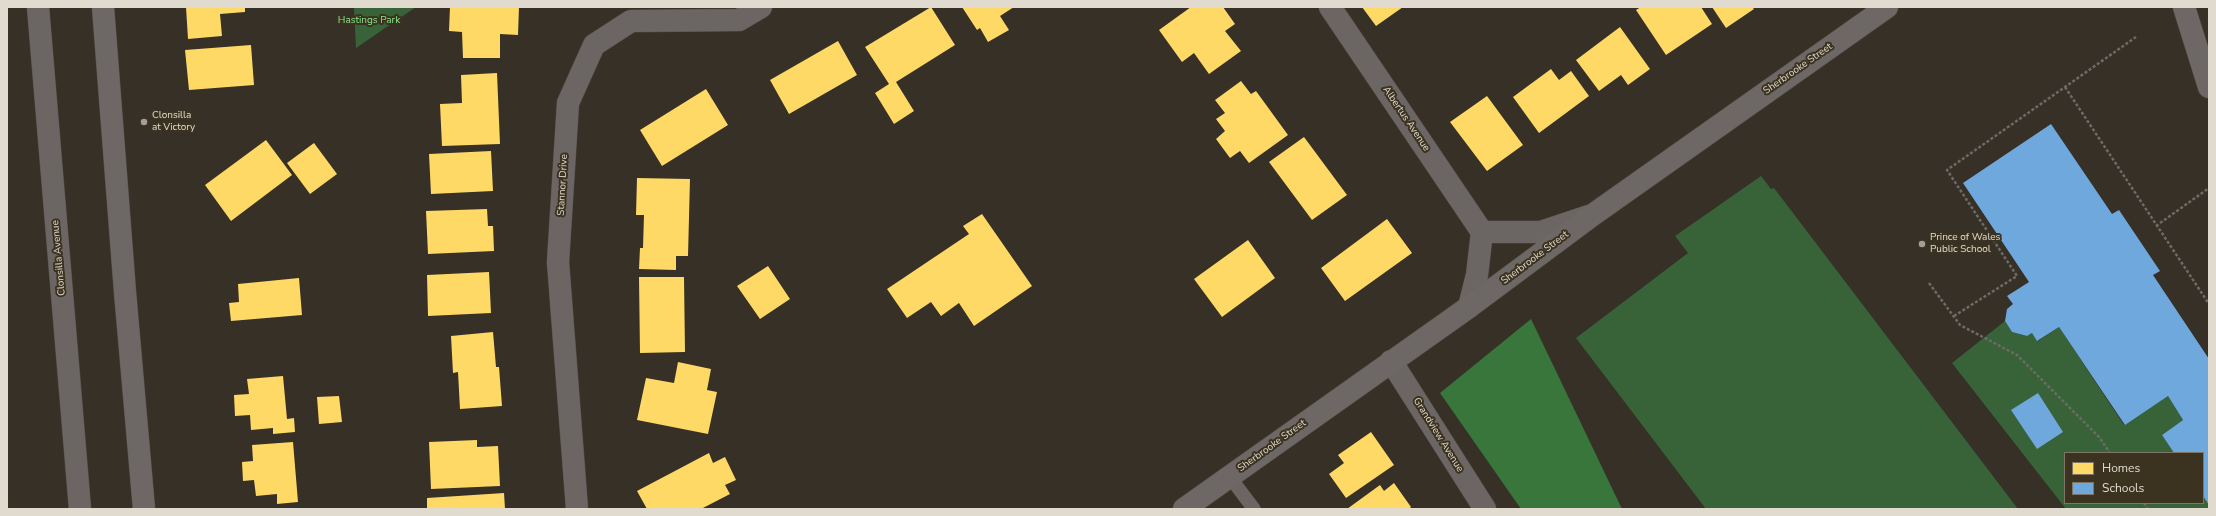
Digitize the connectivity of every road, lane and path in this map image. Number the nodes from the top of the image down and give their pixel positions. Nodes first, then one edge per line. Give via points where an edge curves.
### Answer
1 (38, 7) edge
2 (103, 7) edge
3 (761, 7) edge
4 (1330, 7) edge
5 (1887, 7) edge
6 (2184, 7) edge
7 (2136, 37) dead end
8 (2065, 87) junction
9 (2209, 87) edge
10 (2209, 188) edge
11 (1594, 214) junction
12 (2156, 226) junction
13 (1482, 232) junction
14 (1930, 283) dead end
15 (2209, 304) edge
16 (1469, 307) junction
17 (1954, 316) junction
18 (1391, 361) junction
19 (2109, 452) edge
20 (1229, 476) junction
21 (80, 509) edge
22 (144, 509) edge
23 (577, 509) edge
24 (1184, 509) edge
25 (1254, 509) edge
26 (1485, 509) edge

1 - 21 street, Clonsilla Avenue
2 - 22 main road via 124,292
3 - 23 street, Stannor Drive via 739,20 631,21 594,45 568,102 558,262
4 - 13 street, Albertus Avenue
5 - 11 main road, Sherbrooke Street
6 - 9 main road
7 - 8 path
8 - 12 path
8 - 17 path via 1947,170 2017,276
10 - 12 path
11 - 13 street via 1541,232
11 - 16 main road, Sherbrooke Street
12 - 15 path
13 - 16 street via 1477,274
14 - 17 path
16 - 18 main road, Sherbrooke Street
17 - 19 path via 1960,325 2017,355 2100,437
18 - 20 main road, Sherbrooke Street
18 - 26 street, Grandview Avenue
20 - 24 main road, Sherbrooke Street
20 - 25 lane

